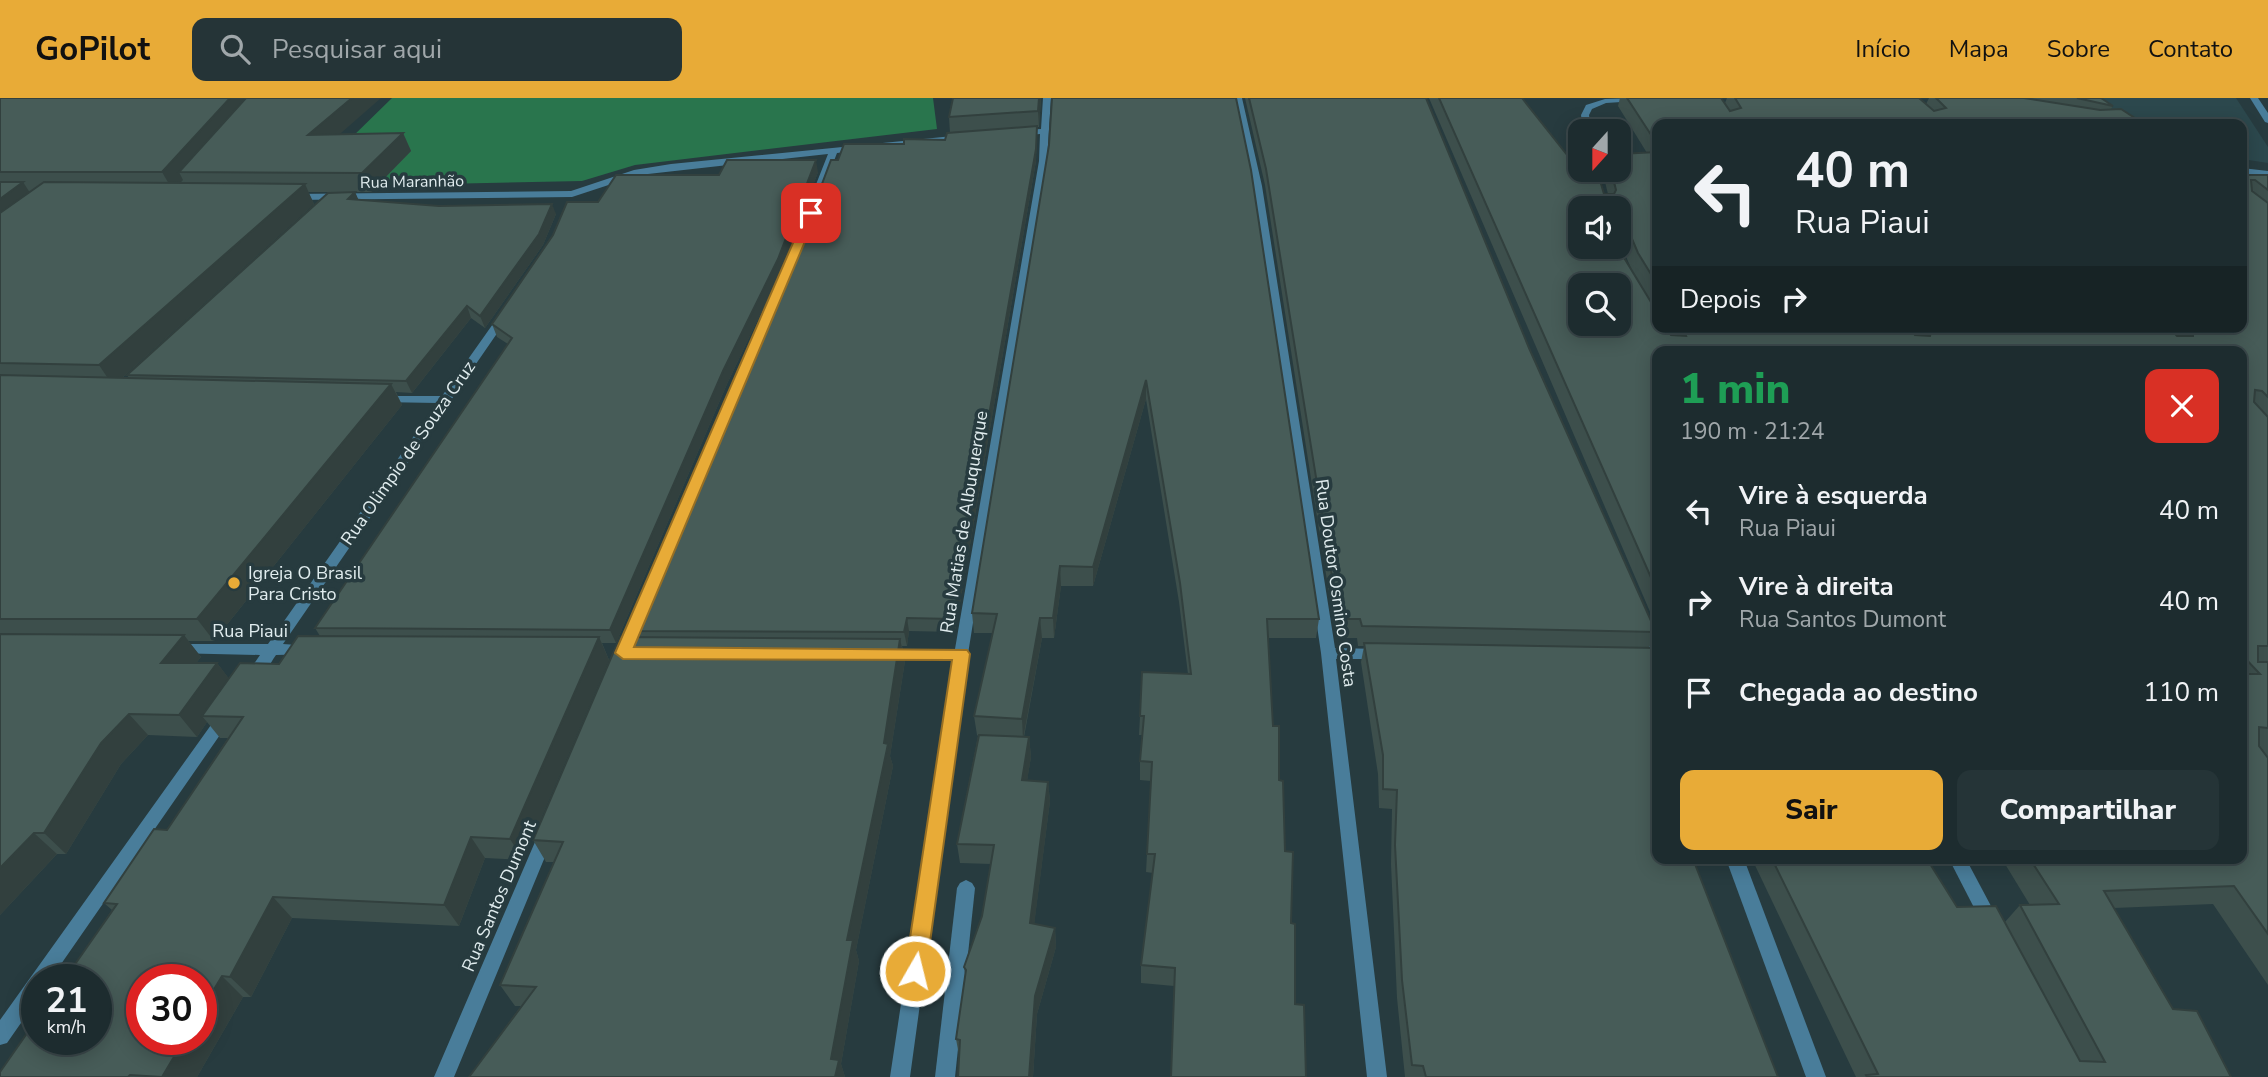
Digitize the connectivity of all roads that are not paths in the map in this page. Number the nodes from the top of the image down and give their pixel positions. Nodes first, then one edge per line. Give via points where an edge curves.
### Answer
1 (1047, 98) edge
2 (1238, 98) edge
3 (2254, 98) edge
4 (1644, 99) edge
5 (1586, 119) edge
6 (2268, 120) edge
7 (1046, 131) junction
8 (1007, 134) edge
9 (968, 137) edge
10 (834, 150) junction
11 (2247, 171) edge
12 (2268, 174) edge
13 (275, 197) edge
14 (330, 198) junction
15 (320, 207) edge
16 (776, 297) edge
17 (516, 298) edge
18 (365, 398) edge
19 (445, 400) junction
20 (1641, 613) edge
21 (1652, 638) edge
22 (163, 649) edge
23 (272, 650) junction
24 (326, 650) edge
25 (1328, 653) junction
26 (867, 654) edge
27 (961, 654) junction
28 (1397, 655) edge
29 (552, 820) edge
30 (1737, 864) edge
31 (1960, 864) edge
32 (966, 888) dead end
33 (2002, 944) edge
34 (51, 964) edge
35 (21, 1006) edge
36 (0, 1036) edge
37 (444, 1077) edge
38 (900, 1077) edge
39 (945, 1077) edge
40 (1377, 1077) edge
41 (1816, 1077) edge

1 - 7 street, Rua Matias de Albuquerque
2 - 25 street, Rua Doutor Osmino Costa via 1257,187
3 - 6 street
4 - 5 street via 1605,100 1588,107
7 - 8 street
7 - 27 street, Rua Matias de Albuquerque
9 - 10 street, Rua Maranhão
10 - 14 street, Rua Maranhão via 637,172 570,199
10 - 16 street
11 - 12 street
13 - 14 street, Rua Maranhão
14 - 15 street
17 - 19 street, Rua Olimpio de Souza Cruz
18 - 19 street
19 - 23 street, Rua Olimpio de Souza Cruz
20 - 21 street
22 - 23 street, Rua Piaui
23 - 24 street, Rua Piaui
23 - 34 street, Rua Olimpio de Souza Cruz
25 - 28 street
25 - 40 street, Rua Doutor Osmino Costa
26 - 27 street
27 - 38 street, Rua Matias de Albuquerque
29 - 37 street, Rua Santos Dumont
30 - 41 street
31 - 33 street
32 - 39 street
35 - 36 street, Rua Olimpio de Souza Cruz

